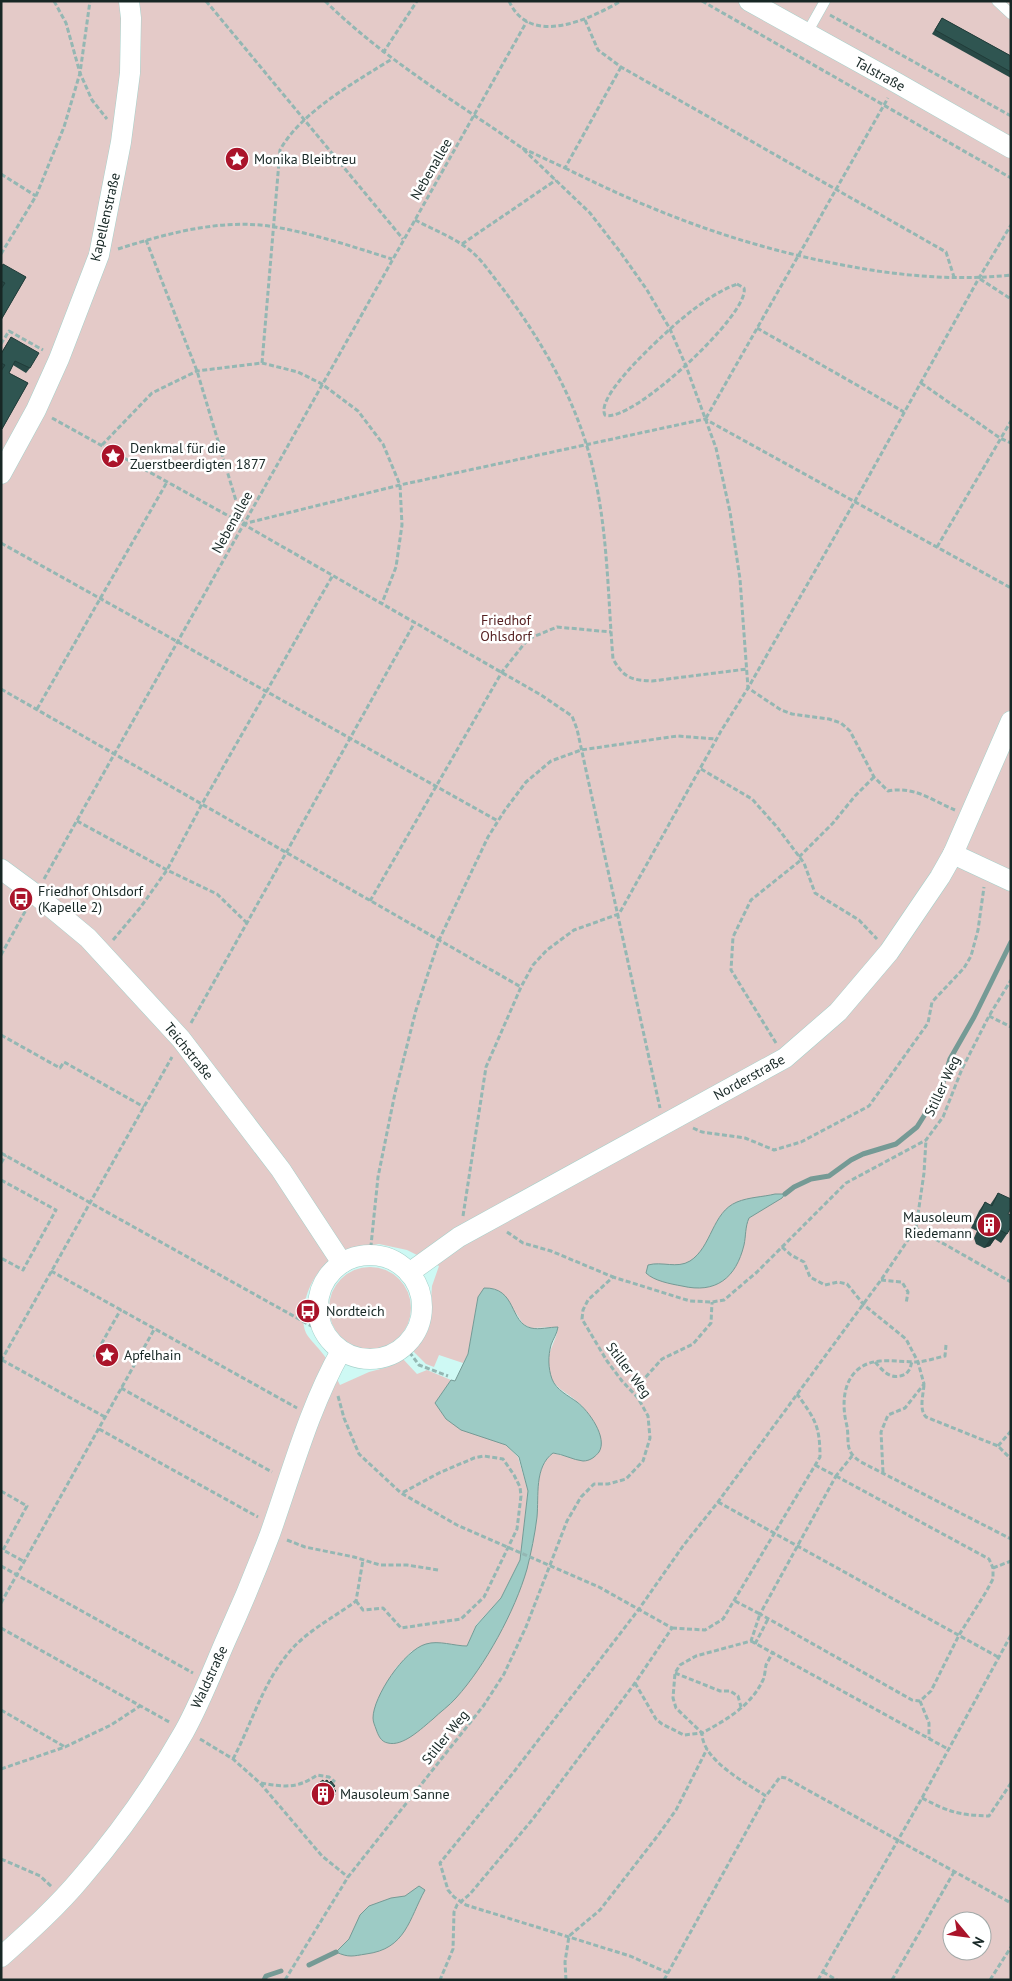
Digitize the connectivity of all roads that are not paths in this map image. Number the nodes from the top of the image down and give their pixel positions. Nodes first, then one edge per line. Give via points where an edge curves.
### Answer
1 (129, 1) edge
2 (749, 1) edge
3 (997, 1) edge
4 (822, 5) edge
5 (1011, 14) edge
6 (807, 34) junction
7 (1011, 148) edge
8 (1, 474) edge
9 (1011, 721) edge
10 (953, 854) junction
11 (1, 869) edge
12 (1011, 881) edge
13 (342, 1263) junction
14 (409, 1273) junction
15 (341, 1351) junction
16 (1, 1957) edge

1 - 8 street, Kapellenstraße via 130,73 121,142 99,255 59,359
2 - 6 street, Talstraße
3 - 5 lane
4 - 6 lane
6 - 7 street, Talstraße
9 - 10 street, Norderstraße
10 - 12 street
10 - 14 street, Norderstraße via 889,952 838,1012 785,1058 459,1237
11 - 13 street, Teichstraße via 88,938 182,1039 281,1170
13 - 14 street via 370,1255 391,1260
13 - 15 street via 329,1276 320,1292 318,1305 324,1333
14 - 15 street via 418,1286 422,1302 421,1318 405,1346 381,1359 367,1360
15 - 16 street, Waldstraße via 311,1415 271,1529 184,1731 126,1820 82,1878

